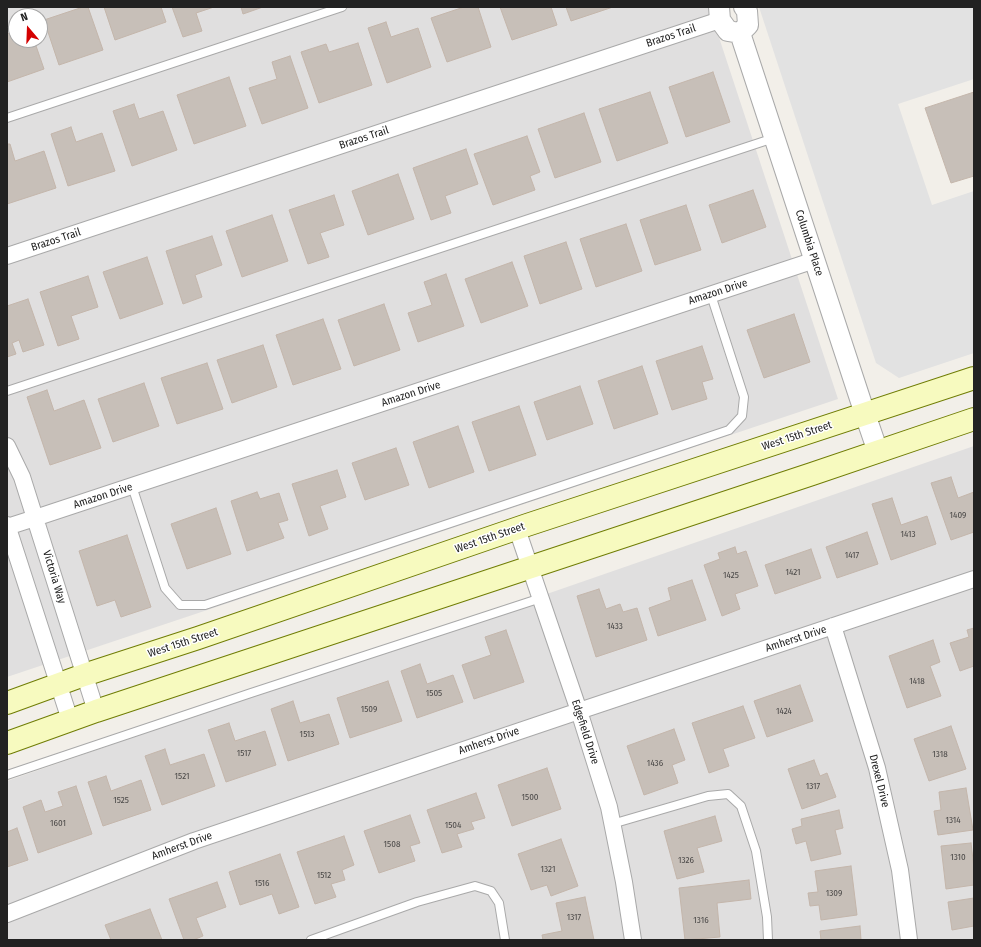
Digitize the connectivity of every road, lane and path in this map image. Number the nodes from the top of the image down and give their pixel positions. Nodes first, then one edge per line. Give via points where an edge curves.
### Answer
1 (342, 7) edge
2 (744, 7) edge
3 (720, 13) edge
4 (740, 33) junction
5 (7, 118) edge
6 (774, 138) junction
7 (7, 256) edge
8 (814, 260) junction
9 (710, 295) junction
10 (974, 378) edge
11 (7, 391) edge
12 (865, 414) junction
13 (974, 419) edge
14 (7, 446) edge
15 (878, 452) junction
16 (132, 486) junction
17 (35, 518) junction
18 (7, 526) edge
19 (517, 529) junction
20 (531, 567) junction
21 (974, 579) edge
22 (541, 598) junction
23 (833, 626) junction
24 (84, 675) junction
25 (58, 685) junction
26 (7, 702) edge
27 (96, 711) junction
28 (579, 711) junction
29 (70, 720) junction
30 (7, 743) edge
31 (7, 775) edge
32 (612, 824) junction
33 (7, 914) edge
34 (311, 940) edge
35 (505, 940) edge
36 (633, 940) edge
37 (768, 940) edge
38 (909, 940) edge

1 - 5 lane
2 - 4 street via 748,25
3 - 4 street via 728,31
3 - 7 street, Brazos Trail
4 - 6 street, Columbia Place
6 - 8 street, Columbia Place
6 - 11 lane
8 - 9 street, Amazon Drive
8 - 12 street, Columbia Place
9 - 16 street, Amazon Drive
9 - 16 lane via 744,397 742,416 729,430 205,605 180,605 165,588
10 - 12 main road, West 15th Street
12 - 15 street, Columbia Place
12 - 19 main road, West 15th Street
13 - 15 main road
14 - 17 street, Victoria Way via 22,476
15 - 20 main road
16 - 17 street, Amazon Drive
17 - 18 street, Amazon Drive
17 - 24 street, Victoria Way
18 - 25 street
19 - 20 street, Edgefield Drive
19 - 24 main road, West 15th Street
20 - 22 street, Edgefield Drive
20 - 27 main road
21 - 23 street, Amherst Drive
22 - 28 street, Edgefield Drive
22 - 31 lane
23 - 28 street, Amherst Drive
23 - 38 street, Drexel Drive via 877,768 900,870
24 - 25 main road, West 15th Street
24 - 27 street, Victoria Way
25 - 26 main road, West 15th Street
25 - 29 street
27 - 29 main road
28 - 32 street, Edgefield Drive
28 - 33 street, Amherst Drive via 194,841
29 - 30 main road
32 - 36 street, Edgefield Drive
32 - 37 lane via 708,796 728,794 741,806 756,851 767,917
34 - 35 lane via 417,902 475,886 491,891 499,903

